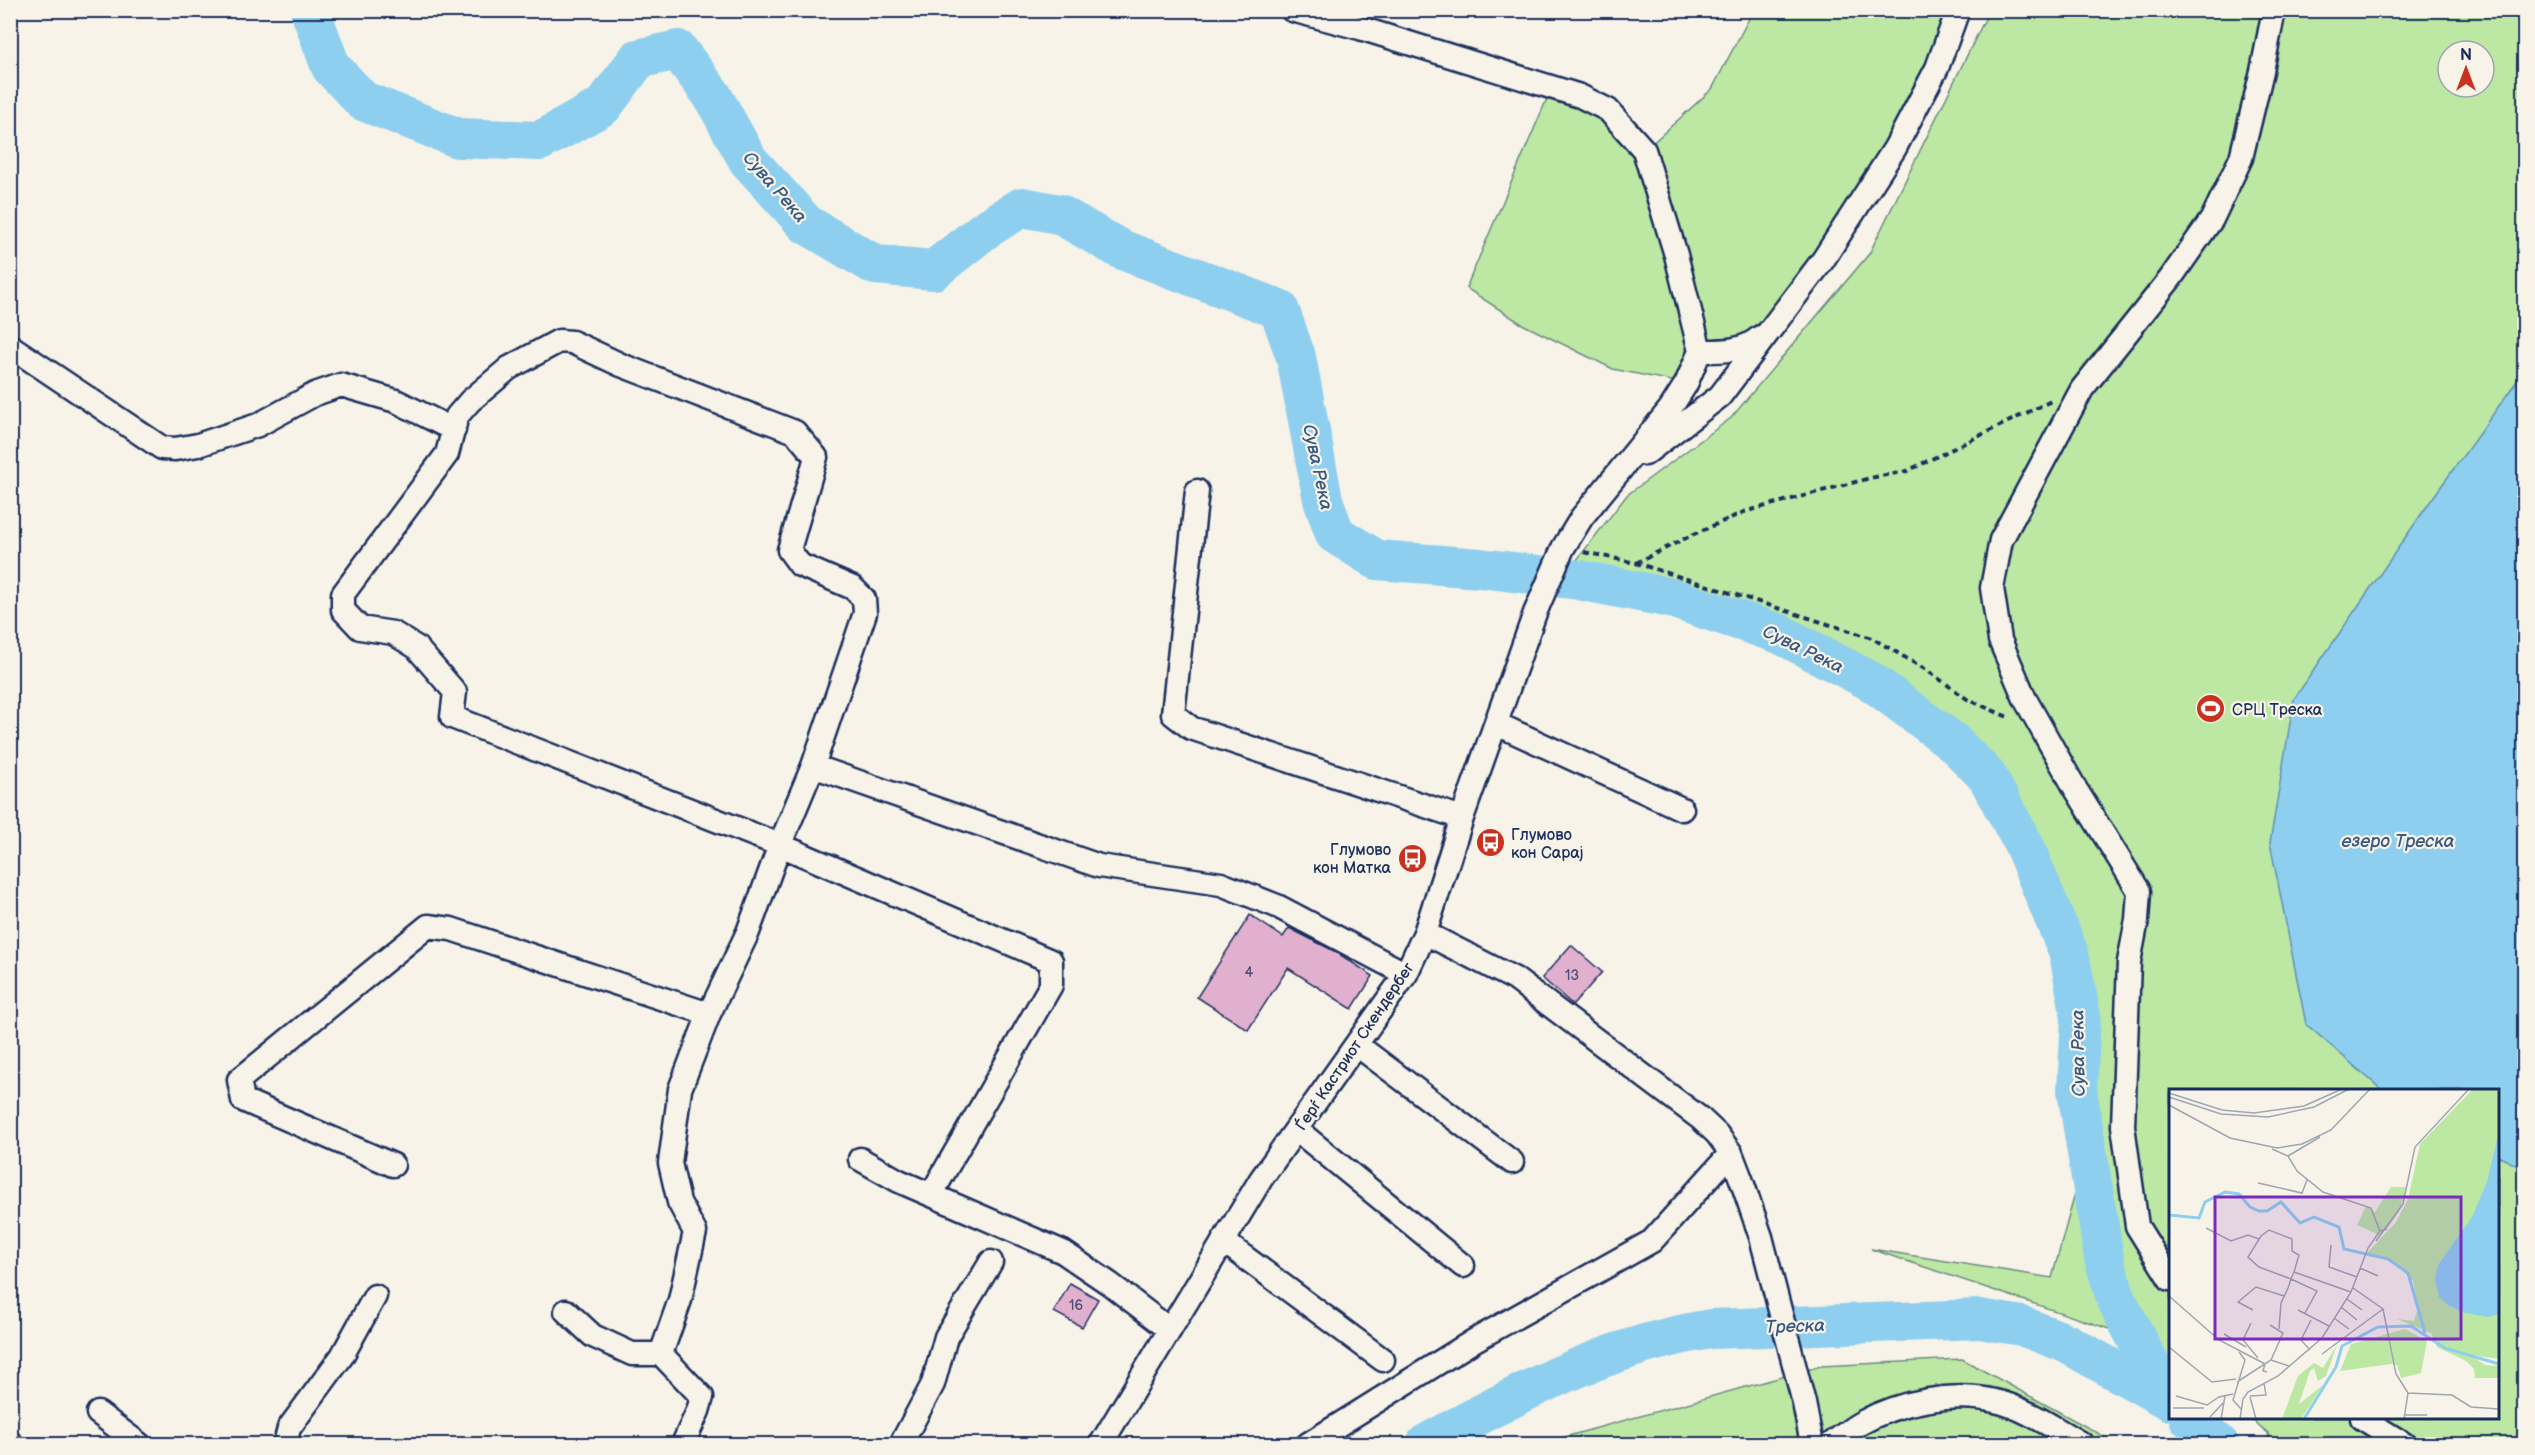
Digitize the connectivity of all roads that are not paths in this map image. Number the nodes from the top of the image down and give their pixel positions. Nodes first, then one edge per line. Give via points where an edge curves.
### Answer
1 (1292, 10) edge
2 (1958, 10) edge
3 (2274, 10) edge
4 (1769, 329) junction
5 (10, 346) edge
6 (1700, 351) junction
7 (454, 430) junction
8 (1616, 477) junction
9 (1197, 491) dead end
10 (1497, 724) junction
11 (813, 765) junction
12 (1682, 809) dead end
13 (1462, 818) junction
14 (780, 845) junction
15 (1425, 933) junction
16 (1406, 974) junction
17 (709, 1014) junction
18 (1357, 1045) junction
19 (1297, 1130) junction
20 (1731, 1153) junction
21 (860, 1159) dead end
22 (1512, 1162) dead end
23 (393, 1165) dead end
24 (931, 1194) junction
25 (1222, 1241) junction
26 (991, 1262) dead end
27 (1463, 1266) dead end
28 (2169, 1277) edge
29 (375, 1296) dead end
30 (566, 1311) dead end
31 (1170, 1330) junction
32 (661, 1354) junction
33 (1383, 1360) dead end
34 (98, 1413) dead end
35 (2364, 1419) edge
36 (139, 1444) edge
37 (285, 1444) edge
38 (683, 1444) edge
39 (901, 1444) edge
40 (1101, 1444) edge
41 (1308, 1444) edge
42 (1812, 1444) edge
43 (1831, 1444) edge
44 (2082, 1444) edge
45 (2404, 1444) edge

1 - 6 street via 1580,96 1608,110 1644,150
2 - 4 street via 1937,68 1895,148 1823,260
3 - 28 street via 2241,158 2212,219 2170,279 2082,389 2001,540 1992,588 2000,640 2025,699 2139,891 2138,920 2129,962 2122,1126 2137,1226
4 - 6 street via 1751,345 1730,351
4 - 8 street via 1720,396
5 - 7 street via 162,448 198,444 258,425 315,394 342,385 396,401
6 - 8 street via 1670,409
7 - 11 street via 457,416 470,401 509,368 559,341 572,342 795,432 816,457 789,550 800,565 859,592 865,613
7 - 14 street via 447,454 343,594 343,610 360,628 393,633 416,646 455,692 452,717
8 - 10 street, Ѓерѓ Кастриот Скендербег via 1582,517 1563,548 1535,613
9 - 13 street via 1173,714 1191,728
10 - 12 street
10 - 13 street, Ѓерѓ Кастриот Скендербег
11 - 14 street
11 - 16 street via 1099,866 1221,885 1277,906
13 - 15 street, Ѓерѓ Кастриот Скендербег
14 - 17 street via 748,932
14 - 24 street via 1051,961 1051,985
15 - 16 street, Ѓерѓ Кастриот Скендербег
15 - 20 street via 1515,979 1701,1119
16 - 18 street, Ѓерѓ Кастриот Скендербег
17 - 23 street via 451,929 428,926 239,1080 243,1100
17 - 32 street via 680,1089 670,1163 679,1202 695,1232 680,1299
18 - 19 street, Ѓерѓ Кастриот Скендербег
18 - 22 street
19 - 25 street, Ѓерѓ Кастриот Скендербег
19 - 27 street
20 - 41 street via 1652,1241 1475,1340
20 - 42 street via 1761,1237
21 - 24 street
24 - 31 street via 1063,1252
25 - 31 street, Ѓерѓ Кастриот Скендербег
25 - 33 street
26 - 39 street via 946,1337 933,1384
29 - 37 street via 342,1356 289,1428
30 - 32 street via 592,1336 632,1354
31 - 40 street, Ѓерѓ Кастриот Скендербег
32 - 38 street via 702,1397
34 - 36 street
35 - 45 street
43 - 44 street via 1861,1423 1904,1404 1968,1398 1996,1401

